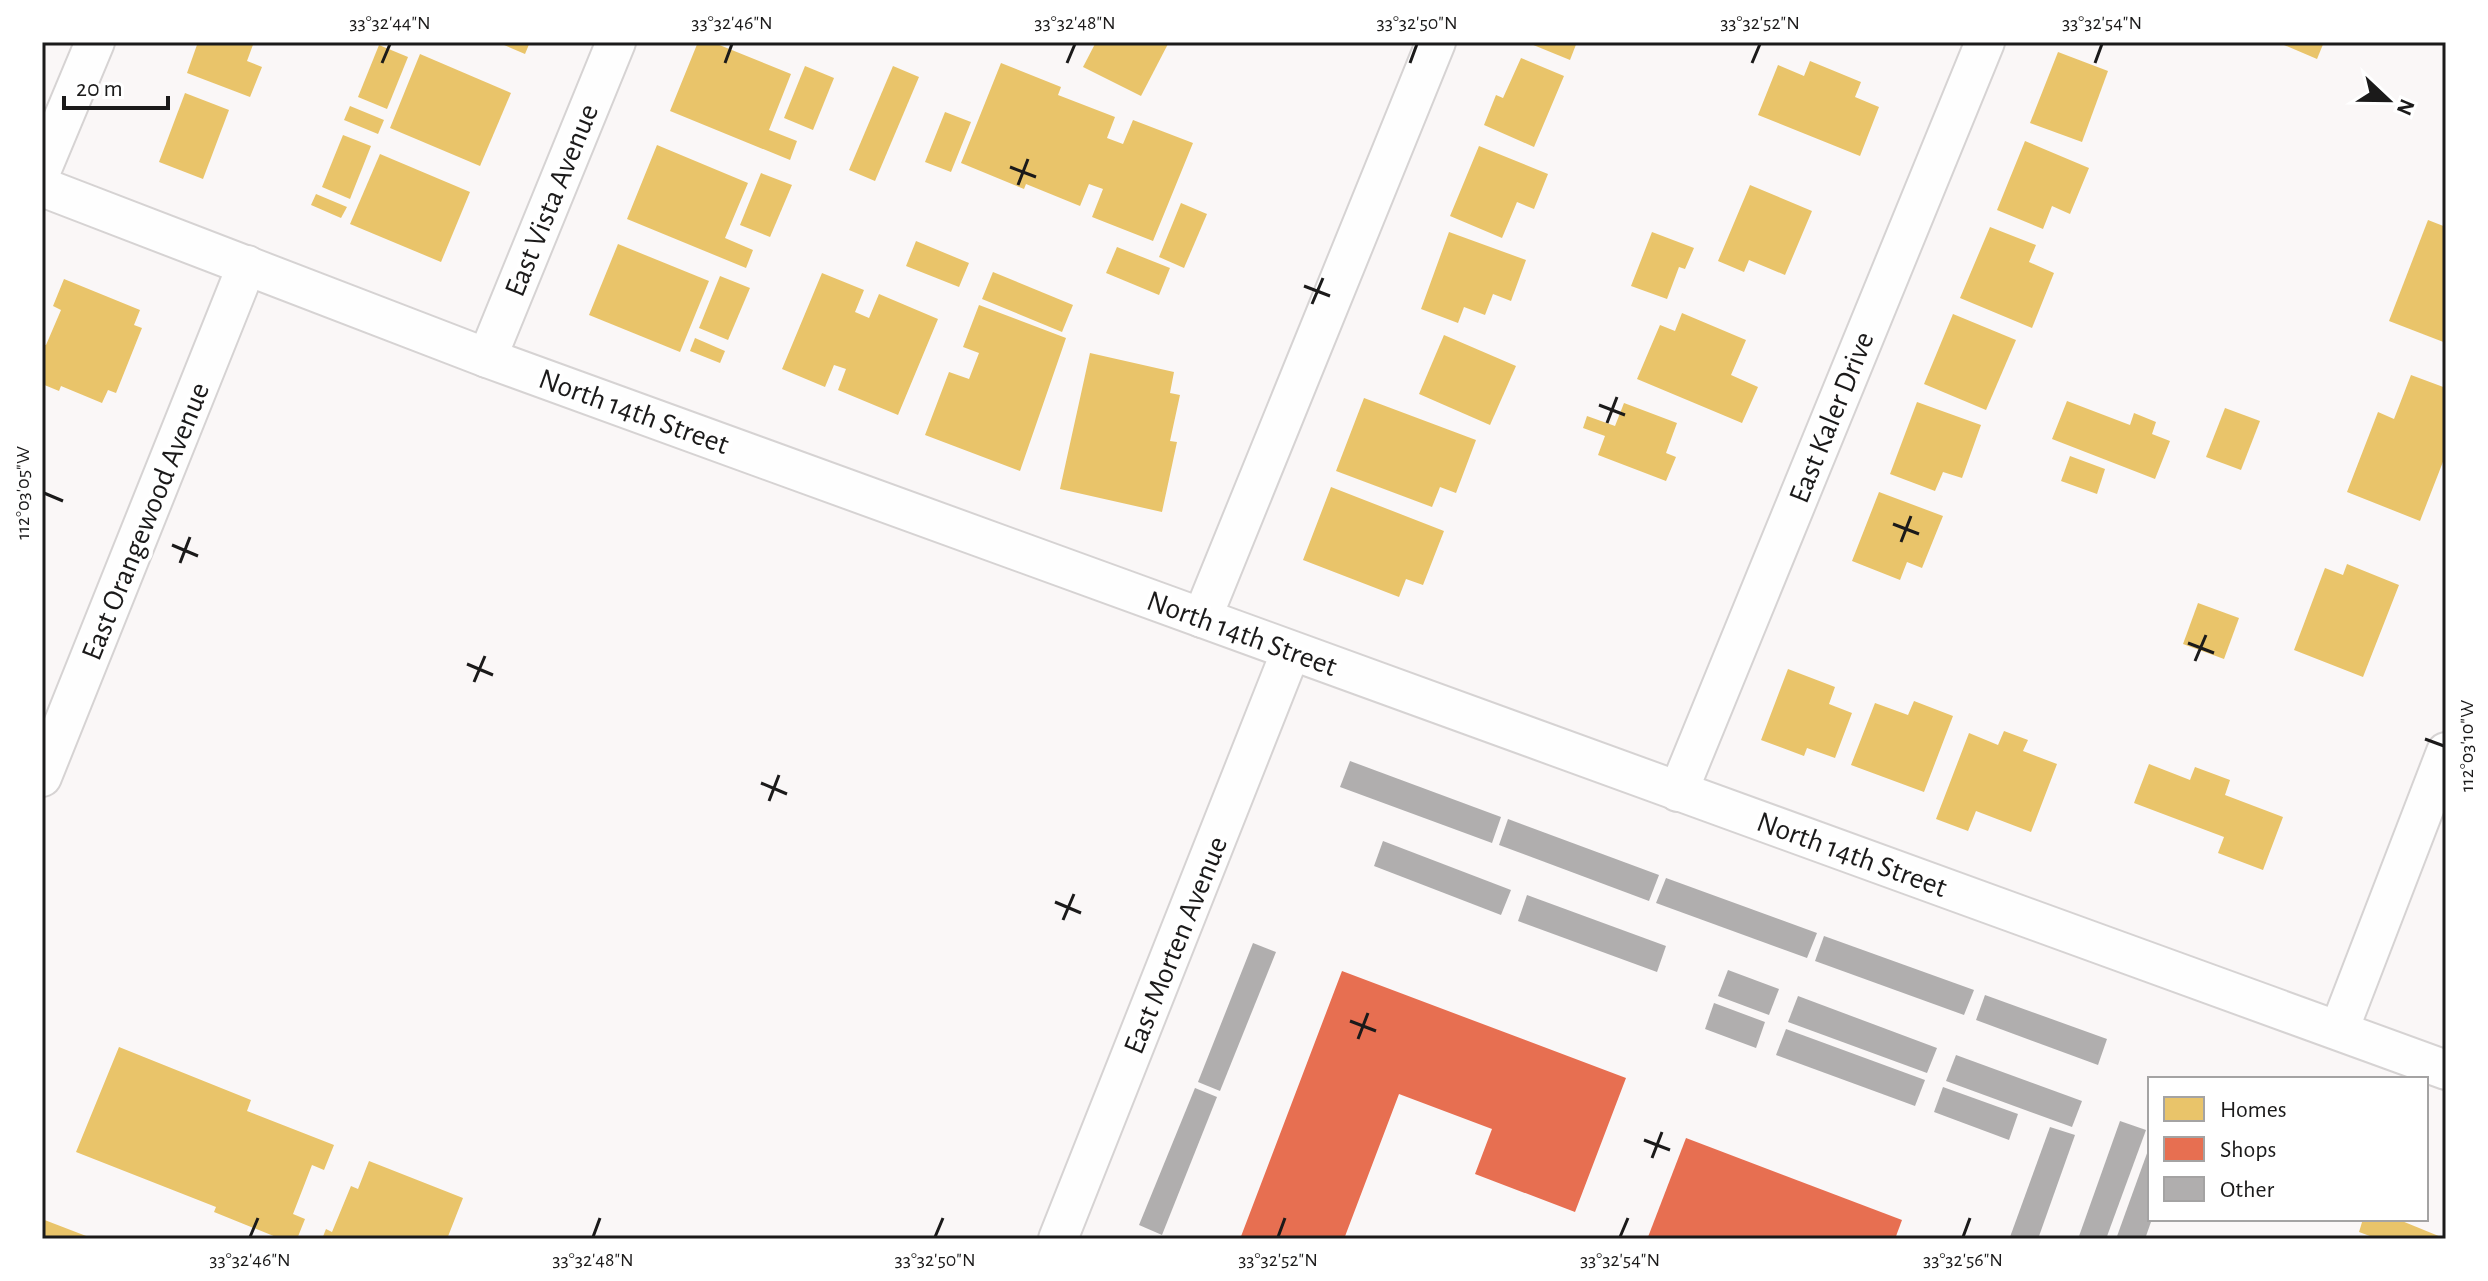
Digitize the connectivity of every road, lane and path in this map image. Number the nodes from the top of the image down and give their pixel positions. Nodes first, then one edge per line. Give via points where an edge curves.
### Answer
1 (95, 42) edge
2 (616, 42) edge
3 (1436, 42) edge
4 (1985, 42) edge
5 (42, 169) edge
6 (42, 187) edge
7 (247, 265) junction
8 (487, 358) junction
9 (1202, 618) junction
10 (1291, 651) junction
11 (2446, 752) edge
12 (42, 777) edge
13 (1678, 792) junction
14 (2339, 1030) junction
15 (2446, 1070) edge
16 (1058, 1239) edge

1 - 5 street
2 - 8 street, East Vista Avenue
3 - 9 street
4 - 13 street, East Kaler Drive
6 - 7 street, North 14th Street
7 - 8 street, North 14th Street
7 - 12 street, East Orangewood Avenue
8 - 9 street, North 14th Street
9 - 10 street, North 14th Street
10 - 13 street, North 14th Street
10 - 16 street, East Morten Avenue
11 - 14 street
13 - 14 street, North 14th Street
14 - 15 street, North 14th Street

